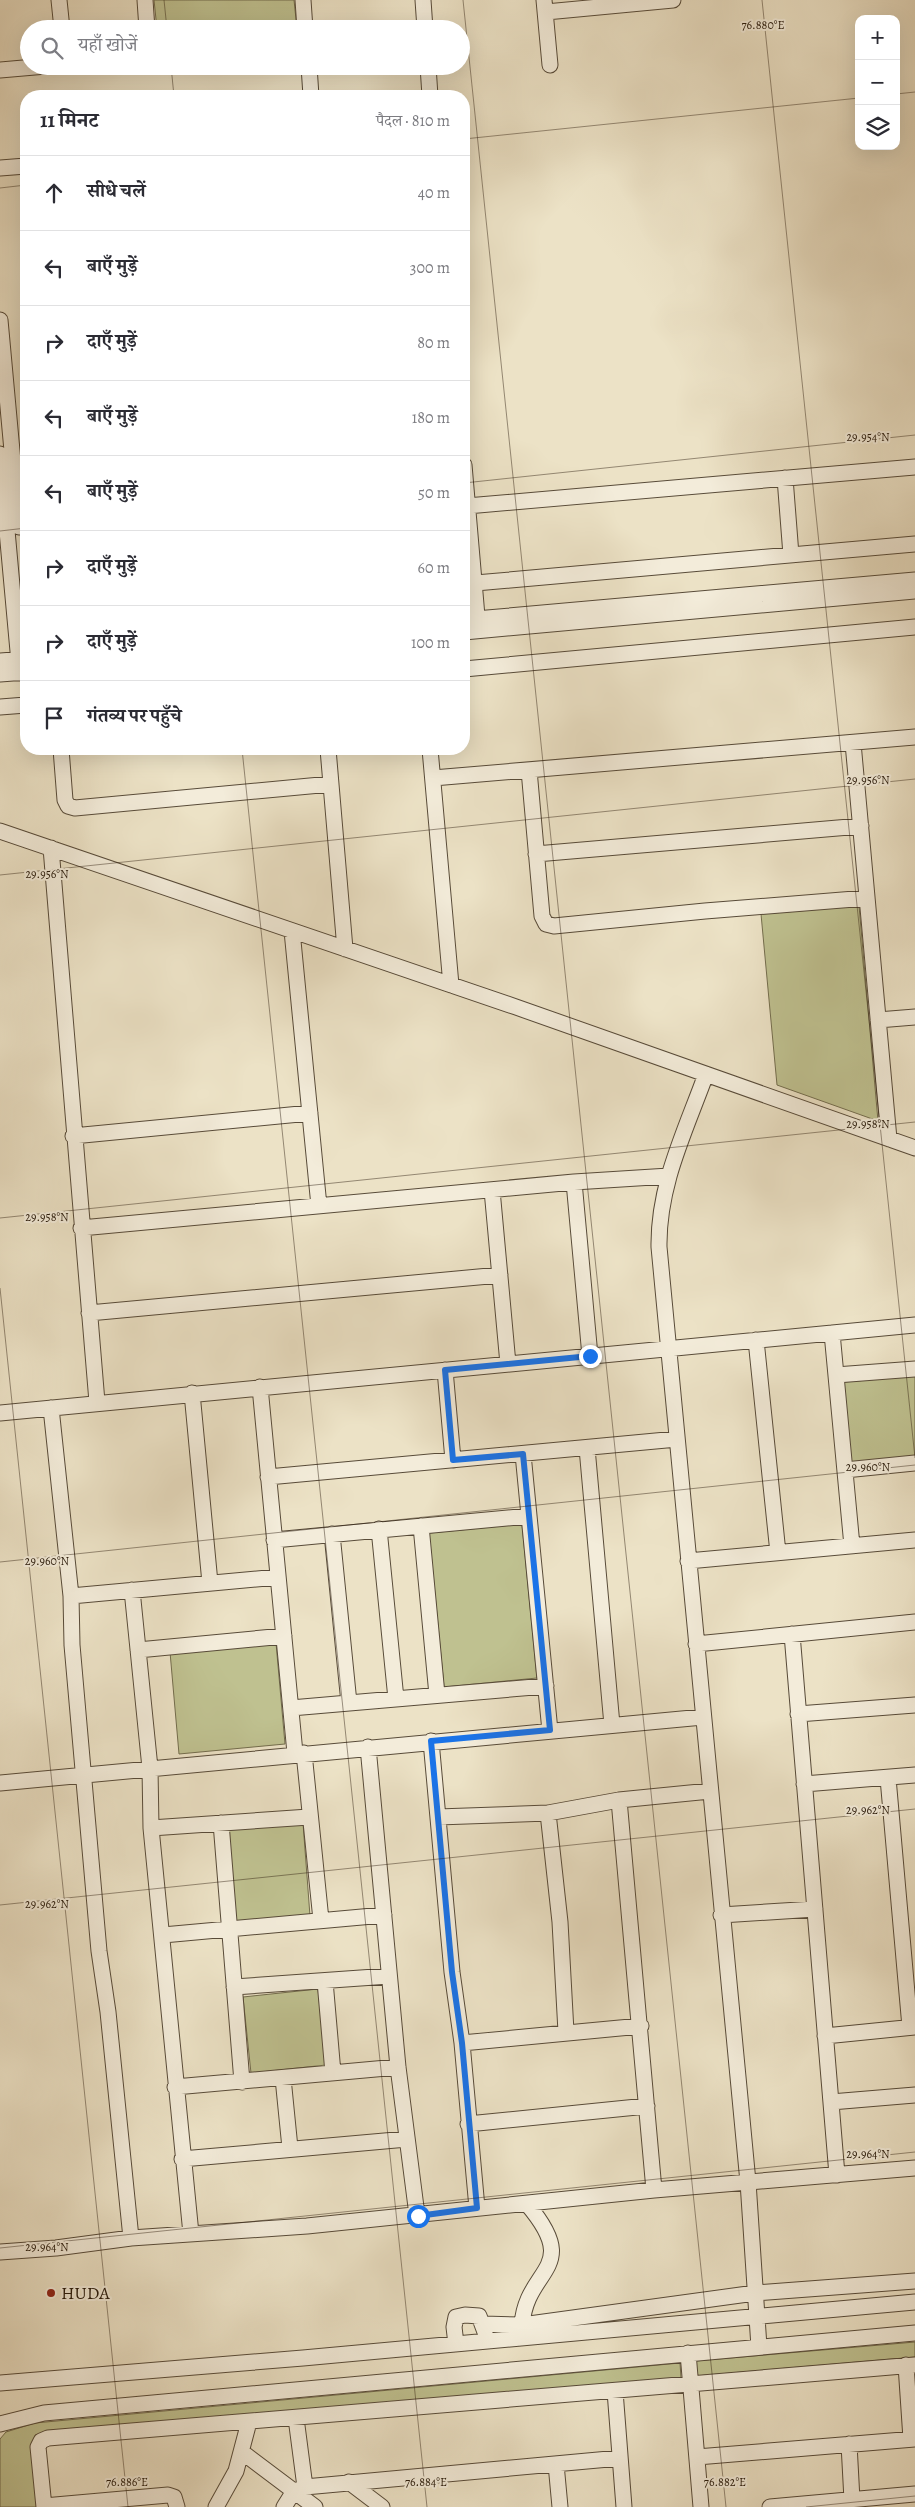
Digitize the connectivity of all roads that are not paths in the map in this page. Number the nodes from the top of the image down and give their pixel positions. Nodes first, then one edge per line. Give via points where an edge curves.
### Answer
1 (59, 0) edge
2 (145, 0) edge
3 (303, 0) edge
4 (423, 0) edge
5 (673, 0) edge
6 (545, 6) edge
7 (61, 20) edge
8 (146, 20) edge
9 (304, 20) edge
10 (424, 20) edge
11 (550, 65) dead end
12 (20, 68) edge
13 (0, 70) edge
14 (310, 75) edge
15 (429, 75) edge
16 (311, 90) edge
17 (430, 90) edge
18 (20, 166) edge
19 (0, 168) edge
20 (0, 320) edge
21 (3, 394) edge
22 (0, 454) edge
23 (915, 467) edge
24 (786, 478) junction
25 (470, 506) edge
26 (17, 528) edge
27 (915, 544) edge
28 (791, 555) junction
29 (915, 580) edge
30 (470, 583) edge
31 (915, 591) edge
32 (20, 599) edge
33 (471, 625) edge
34 (915, 627) edge
35 (20, 666) edge
36 (470, 668) edge
37 (0, 669) edge
38 (20, 706) edge
39 (0, 708) edge
40 (915, 736) edge
41 (853, 743) junction
42 (61, 755) edge
43 (329, 755) edge
44 (431, 755) edge
45 (529, 770) junction
46 (433, 778) junction
47 (331, 784) junction
48 (861, 826) junction
49 (0, 831) edge
50 (50, 848) junction
51 (536, 854) junction
52 (867, 898) junction
53 (292, 931) junction
54 (345, 949) junction
55 (451, 985) junction
56 (915, 1017) edge
57 (878, 1020) junction
58 (706, 1074) junction
59 (310, 1113) junction
60 (73, 1136) junction
61 (889, 1139) junction
62 (915, 1148) edge
63 (669, 1176) junction
64 (574, 1182) junction
65 (492, 1190) junction
66 (319, 1206) junction
67 (81, 1228) junction
68 (500, 1275) junction
69 (89, 1313) junction
70 (915, 1326) edge
71 (832, 1333) junction
72 (756, 1340) junction
73 (669, 1348) junction
74 (590, 1356) junction
75 (508, 1364) junction
76 (915, 1369) edge
77 (445, 1370) junction
78 (836, 1375) junction
79 (260, 1387) junction
80 (192, 1394) junction
81 (97, 1402) junction
82 (51, 1408) junction
83 (0, 1413) edge
84 (677, 1439) junction
85 (587, 1448) junction
86 (523, 1454) junction
87 (453, 1460) junction
88 (915, 1463) edge
89 (845, 1470) junction
90 (268, 1477) junction
91 (529, 1516) junction
92 (421, 1526) junction
93 (378, 1529) junction
94 (332, 1534) junction
95 (274, 1540) junction
96 (915, 1540) edge
97 (852, 1546) junction
98 (778, 1553) junction
99 (688, 1561) junction
100 (278, 1577) junction
101 (210, 1583) junction
102 (132, 1590) junction
103 (71, 1596) junction
104 (915, 1622) edge
105 (792, 1634) junction
106 (284, 1636) junction
107 (696, 1644) junction
108 (138, 1650) junction
109 (546, 1686) junction
110 (438, 1695) junction
111 (396, 1699) junction
112 (349, 1703) junction
113 (915, 1705) edge
114 (291, 1708) junction
115 (798, 1714) junction
116 (703, 1717) junction
117 (612, 1725) junction
118 (550, 1730) junction
119 (431, 1741) junction
120 (368, 1747) junction
121 (300, 1753) junction
122 (150, 1768) junction
123 (915, 1775) edge
124 (85, 1776) junction
125 (888, 1778) junction
126 (0, 1783) edge
127 (804, 1784) junction
128 (710, 1791) junction
129 (619, 1800) junction
130 (548, 1813) junction
131 (310, 1817) junction
132 (438, 1817) junction
133 (221, 1823) junction
134 (151, 1828) junction
135 (814, 1909) junction
136 (384, 1915) junction
137 (721, 1915) junction
138 (321, 1920) junction
139 (230, 1929) junction
140 (163, 1935) junction
141 (389, 1976) junction
142 (325, 1981) junction
143 (234, 1987) junction
144 (641, 2026) junction
145 (913, 2027) edge
146 (566, 2032) junction
147 (825, 2036) junction
148 (462, 2043) junction
149 (398, 2067) junction
150 (333, 2073) junction
151 (283, 2078) junction
152 (242, 2082) junction
153 (175, 2087) junction
154 (915, 2095) edge
155 (831, 2102) junction
156 (647, 2106) junction
157 (468, 2124) junction
158 (407, 2139) junction
159 (290, 2148) junction
160 (182, 2159) junction
161 (915, 2168) edge
162 (837, 2175) junction
163 (748, 2182) junction
164 (654, 2190) junction
165 (527, 2204) junction
166 (477, 2208) junction
167 (418, 2216) junction
168 (190, 2234) junction
169 (131, 2238) junction
170 (0, 2252) edge
171 (915, 2281) edge
172 (755, 2293) junction
173 (915, 2302) edge
174 (757, 2317) junction
175 (483, 2324) junction
176 (522, 2324) junction
177 (915, 2333) edge
178 (486, 2341) junction
179 (456, 2344) junction
180 (759, 2347) junction
181 (688, 2353) junction
182 (910, 2365) edge
183 (0, 2383) edge
184 (691, 2385) junction
185 (615, 2391) junction
186 (296, 2418) junction
187 (249, 2422) junction
188 (0, 2424) edge
189 (913, 2439) edge
190 (848, 2444) junction
191 (242, 2452) junction
192 (697, 2457) junction
193 (620, 2458) junction
194 (556, 2464) junction
195 (349, 2482) junction
196 (300, 2489) junction
197 (912, 2499) edge
198 (852, 2500) junction
199 (111, 2504) edge
200 (44, 2506) edge
201 (178, 2507) edge
202 (216, 2507) edge
203 (284, 2507) edge
204 (315, 2507) edge
205 (382, 2507) edge
206 (560, 2507) edge
207 (624, 2507) edge
208 (701, 2507) edge
209 (770, 2507) edge

1 - 7 street
2 - 8 street
3 - 9 street
4 - 10 street
5 - 6 street
6 - 11 street
12 - 13 street
14 - 16 street
15 - 17 street
18 - 19 street
20 - 21 street
21 - 26 street
22 - 26 street
23 - 24 street
24 - 25 street
24 - 28 street
26 - 32 street
27 - 28 street
28 - 30 street
29 - 33 street
30 - 33 street
31 - 33 street
34 - 36 street
35 - 37 street
38 - 39 street
40 - 41 street
41 - 45 street
41 - 48 street
42 - 47 street via 65,800 68,806 75,808
43 - 47 street
44 - 46 street
45 - 46 street
45 - 51 street
46 - 55 street
47 - 54 street
48 - 51 street
48 - 52 street
49 - 50 street
50 - 53 street
50 - 60 street
51 - 52 street via 542,916 546,924 554,926
52 - 57 street
53 - 54 street
53 - 59 street
54 - 55 street
55 - 58 street
56 - 57 street
57 - 61 street
58 - 61 street
58 - 63 street
59 - 60 street
59 - 66 street
60 - 67 street
61 - 62 street
63 - 64 street
63 - 73 street via 659,1222
64 - 65 street
64 - 74 street
65 - 66 street
65 - 68 street
66 - 67 street
67 - 69 street
68 - 69 street
68 - 75 street
69 - 81 street
70 - 71 street
71 - 72 street
71 - 78 street
72 - 73 street
72 - 98 street
73 - 74 street
73 - 84 street
74 - 75 street
75 - 77 street
76 - 78 street
77 - 79 street
77 - 87 street
78 - 89 street
79 - 80 street
79 - 90 street
80 - 81 street
80 - 101 street
81 - 82 street
82 - 83 street
82 - 103 street
84 - 85 street
84 - 99 street
85 - 86 street
85 - 117 street
86 - 87 street
86 - 91 street
87 - 90 street
88 - 89 street
89 - 97 street
90 - 95 street
91 - 92 street
91 - 109 street
92 - 93 street
92 - 110 street
93 - 94 street
93 - 111 street
94 - 95 street
94 - 112 street
95 - 100 street
96 - 97 street
97 - 98 street
98 - 99 street
99 - 107 street
100 - 101 street
100 - 106 street
101 - 102 street
102 - 103 street
102 - 108 street
103 - 124 street via 72,1645
104 - 105 street
105 - 107 street
105 - 115 street
106 - 108 street
106 - 114 street
107 - 116 street
108 - 122 street
109 - 110 street
109 - 118 street
110 - 111 street
111 - 112 street
112 - 114 street
113 - 115 street
114 - 121 street
115 - 127 street
116 - 117 street
116 - 128 street
117 - 118 street
118 - 119 street
119 - 120 street
119 - 132 street
120 - 121 street
120 - 136 street
121 - 122 street
121 - 131 street
122 - 124 street
122 - 134 street
123 - 125 street
124 - 126 street
124 - 169 street via 99,1951
125 - 127 street
125 - 145 street
127 - 135 street
128 - 129 street
128 - 137 street
129 - 130 street
129 - 144 street
130 - 132 street
130 - 146 street via 560,1922
131 - 133 street
131 - 138 street
132 - 148 street
133 - 134 street
133 - 139 street
134 - 140 street
135 - 137 street
135 - 147 street
136 - 138 street
136 - 141 street
137 - 163 street
138 - 139 street
139 - 140 street
139 - 143 street
140 - 153 street
141 - 142 street
141 - 149 street
142 - 143 street
142 - 150 street
143 - 152 street
144 - 146 street
144 - 156 street
145 - 147 street
146 - 148 street
147 - 155 street
148 - 157 street
149 - 150 street
149 - 158 street
150 - 151 street
151 - 152 street
151 - 159 street
152 - 153 street
153 - 160 street
154 - 155 street
155 - 162 street
156 - 157 street
156 - 164 street
157 - 166 street
158 - 159 street
158 - 167 street
159 - 160 street
160 - 168 street
161 - 162 street
162 - 163 street
163 - 164 street
163 - 172 street
164 - 165 street
165 - 166 street
165 - 176 street via 548,2231 553,2255 523,2310
166 - 167 street
167 - 168 street
168 - 169 street
169 - 170 street
171 - 172 street
172 - 174 street
172 - 176 street
173 - 174 street
174 - 178 street
174 - 180 street
175 - 176 street
175 - 178 street
175 - 179 street via 479,2316 456,2317
177 - 180 street
178 - 179 street
179 - 183 street
180 - 181 street
181 - 184 street
181 - 188 street via 44,2413
182 - 184 street
182 - 189 street
184 - 185 street
184 - 192 street
185 - 186 street
185 - 193 street
186 - 187 street
186 - 196 street
187 - 191 street
187 - 200 street via 48,2438 38,2447
189 - 190 street
190 - 192 street
190 - 198 street
191 - 196 street
191 - 202 street via 236,2471
192 - 208 street
193 - 194 street
193 - 207 street
194 - 195 street
194 - 206 street
195 - 196 street
195 - 205 street
196 - 203 street
196 - 204 street
197 - 198 street
198 - 209 street
199 - 200 street
199 - 201 street via 168,2495 174,2497

